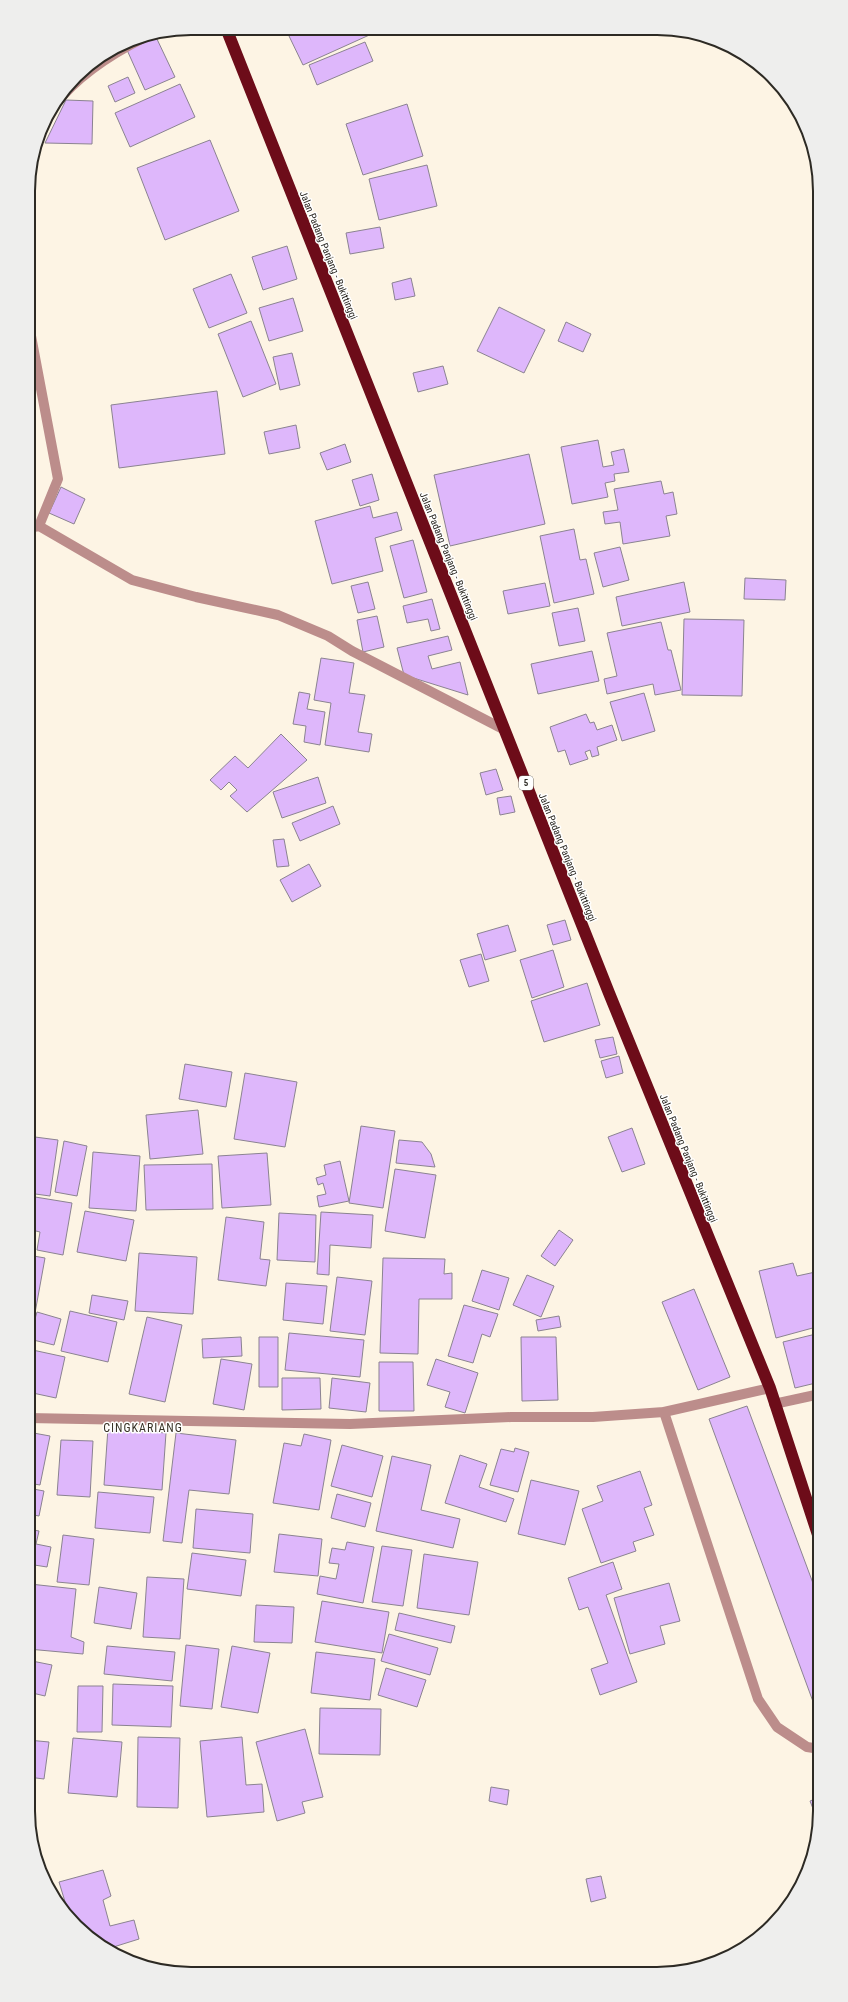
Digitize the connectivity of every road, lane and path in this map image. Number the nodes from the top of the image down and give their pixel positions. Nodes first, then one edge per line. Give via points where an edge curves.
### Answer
1 (229, 35) edge
2 (106, 60) edge
3 (95, 68) edge
4 (35, 357) edge
5 (39, 526) junction
6 (35, 527) edge
7 (505, 730) junction
8 (770, 1388) junction
9 (813, 1396) edge
10 (774, 1404) junction
11 (664, 1412) junction
12 (35, 1418) edge
13 (813, 1520) edge
14 (813, 1748) edge

1 - 7 highway, Jalan Padang Panjang - Bukittinggi / 5
2 - 3 street
4 - 5 street via 58,479
5 - 6 street
5 - 7 street via 132,580 278,615 328,636
7 - 8 highway, Jalan Padang Panjang - Bukittinggi / 5
8 - 10 highway, Jalan Padang Panjang - Bukittinggi / 5
8 - 11 street
9 - 10 street
10 - 13 highway, Jalan Padang Panjang - Bukittinggi / 5
11 - 12 street via 593,1417 350,1424
11 - 14 street via 758,1699 777,1727 807,1747

